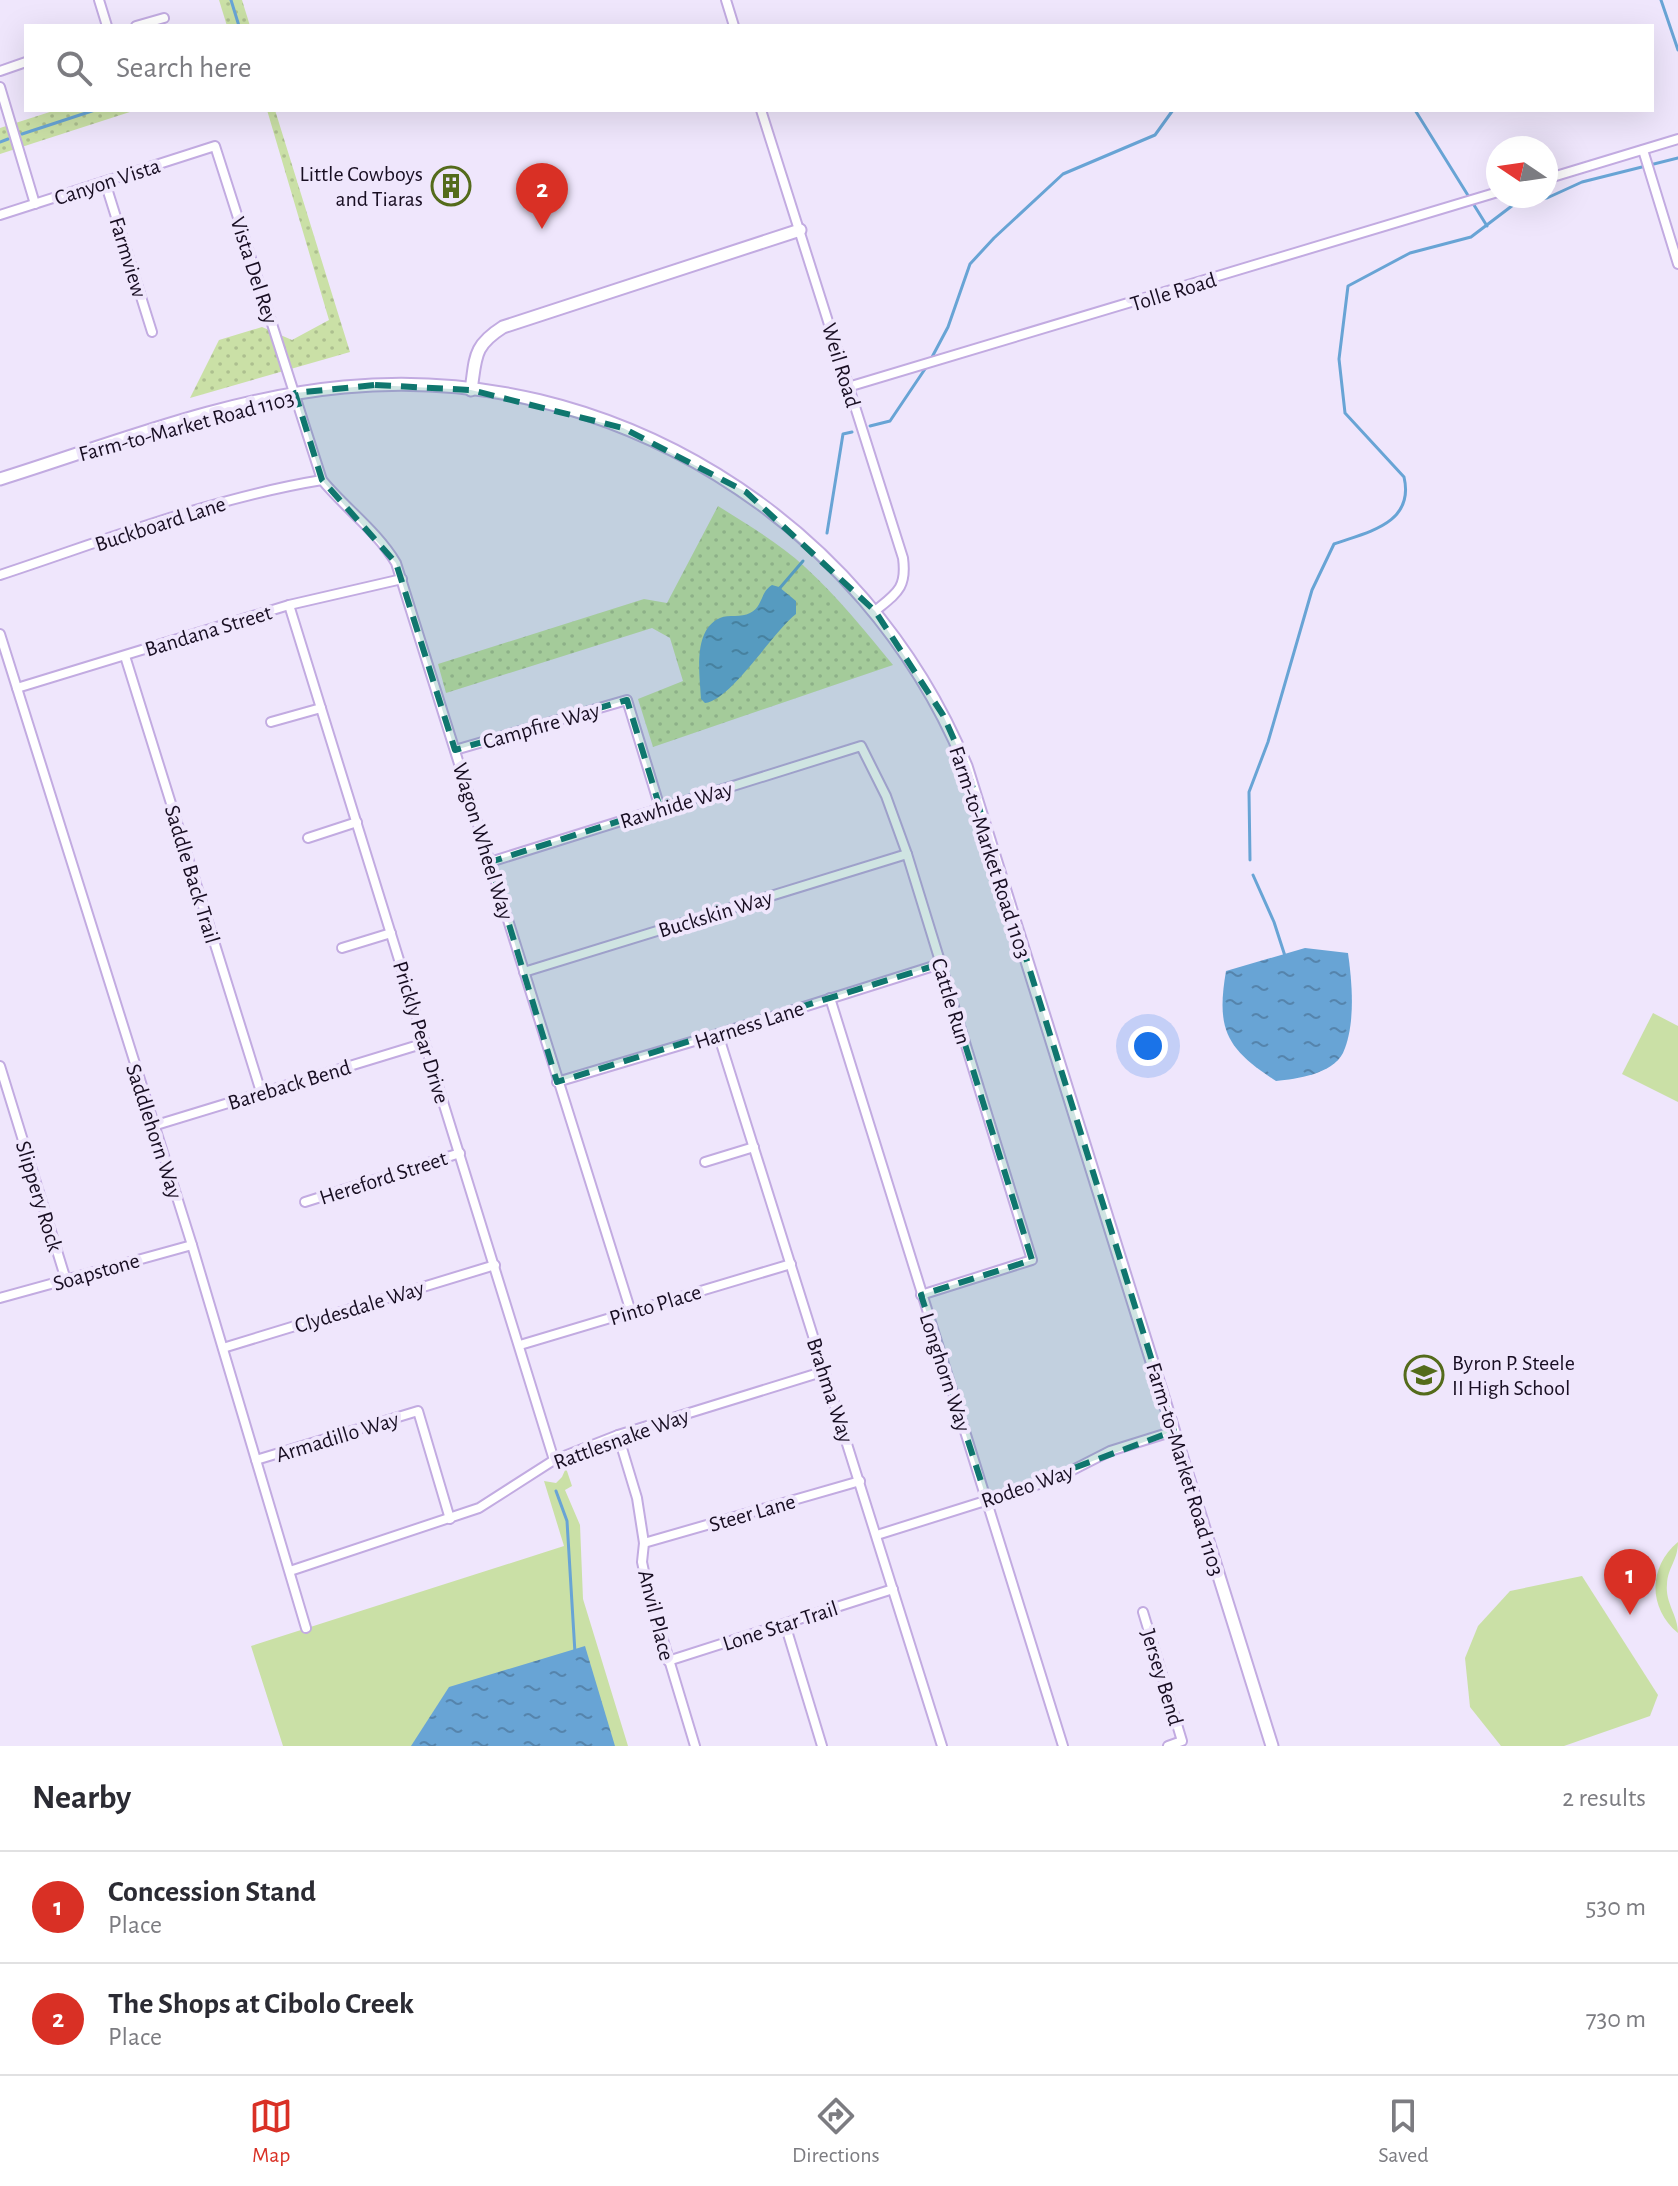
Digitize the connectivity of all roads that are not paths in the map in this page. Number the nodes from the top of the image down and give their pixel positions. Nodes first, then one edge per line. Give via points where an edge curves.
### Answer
1 (99, 0) edge
2 (726, 0) edge
3 (164, 18) dead end
4 (106, 24) edge
5 (143, 24) edge
6 (733, 24) edge
7 (24, 63) edge
8 (0, 71) edge
9 (0, 87) edge
10 (762, 112) edge
11 (1678, 139) edge
12 (215, 146) joint
13 (1643, 150) junction
14 (1558, 175) edge
15 (105, 182) junction
16 (1486, 196) edge
17 (35, 204) junction
18 (0, 215) edge
19 (800, 230) junction
20 (1678, 264) edge
21 (152, 332) dead end
22 (848, 387) junction
23 (471, 390) junction
24 (295, 393) junction
25 (0, 479) edge
26 (322, 480) junction
27 (0, 575) edge
28 (402, 579) junction
29 (289, 605) junction
30 (875, 611) junction
31 (0, 634) edge
32 (125, 656) junction
33 (17, 688) junction
34 (321, 708) junction
35 (271, 722) dead end
36 (861, 746) joint
37 (455, 750) junction
38 (660, 808) junction
39 (357, 822) junction
40 (308, 838) dead end
41 (907, 854) junction
42 (490, 862) junction
43 (391, 933) junction
44 (342, 948) dead end
45 (940, 964) junction
46 (524, 972) junction
47 (830, 998) junction
48 (718, 1034) junction
49 (425, 1043) junction
50 (0, 1066) edge
51 (557, 1082) junction
52 (261, 1092) junction
53 (153, 1126) junction
54 (754, 1147) junction
55 (460, 1153) junction
56 (705, 1162) dead end
57 (305, 1202) dead end
58 (192, 1245) junction
59 (791, 1264) junction
60 (495, 1265) junction
61 (66, 1280) junction
62 (921, 1295) junction
63 (0, 1298) edge
64 (631, 1312) junction
65 (520, 1345) junction
66 (223, 1348) junction
67 (825, 1371) junction
68 (1174, 1431) junction
69 (618, 1435) junction
70 (256, 1460) junction
71 (554, 1460) junction
72 (860, 1481) junction
73 (987, 1500) junction
74 (450, 1519) junction
75 (877, 1535) junction
76 (644, 1543) junction
77 (290, 1571) junction
78 (893, 1589) junction
79 (1143, 1612) dead end
80 (785, 1624) junction
81 (306, 1628) dead end
82 (668, 1661) junction
83 (695, 1746) edge
84 (822, 1746) edge
85 (942, 1746) edge
86 (1063, 1746) edge
87 (1168, 1746) edge
88 (1272, 1746) edge

1 - 4 street
2 - 6 street
3 - 5 street
7 - 8 street
9 - 17 street
10 - 19 street, Weil Road
11 - 13 street
12 - 15 street, Canyon Vista
12 - 24 street, Vista Del Rey
13 - 14 street
13 - 20 street
15 - 17 street, Canyon Vista
15 - 21 street, Farmview
16 - 22 street, Tolle Road
17 - 18 street, Canyon Vista
19 - 22 street, Weil Road
19 - 23 main road via 503,327 484,339
22 - 30 street, Weil Road via 905,572 902,585
23 - 24 main road, Farm-to-Market Road 1103 via 375,385
23 - 30 main road, Farm-to-Market Road 1103 via 578,412 660,442 713,470 799,534
24 - 25 main road, Farm-to-Market Road 1103 via 164,426
24 - 26 street, Wagon Wheel Way
26 - 27 street, Buckboard Lane via 213,505
26 - 28 street, Wagon Wheel Way via 384,542
28 - 29 street, Bandana Street
28 - 37 street, Wagon Wheel Way
29 - 32 street, Bandana Street
29 - 34 street, Prickly Pear Drive
30 - 68 main road, Farm-to-Market Road 1103 via 943,715 966,766
31 - 33 street, Saddlehorn Way
32 - 33 street, Bandana Street
32 - 52 street, Saddle Back Trail
33 - 53 street, Saddlehorn Way
34 - 35 street
34 - 39 street, Prickly Pear Drive
36 - 38 street, Rawhide Way
36 - 41 street, Cattle Run
37 - 38 street, Campfire Way via 627,700
37 - 42 street, Wagon Wheel Way
38 - 42 street, Rawhide Way
39 - 40 street
39 - 43 street, Prickly Pear Drive
41 - 45 street, Cattle Run
41 - 46 street, Buckskin Way
42 - 46 street, Wagon Wheel Way
43 - 44 street
43 - 49 street, Prickly Pear Drive
45 - 47 street, Harness Lane
45 - 62 street, Cattle Run via 1032,1260
46 - 51 street, Wagon Wheel Way
47 - 48 street, Harness Lane
47 - 62 street, Longhorn Way
48 - 51 street, Harness Lane
48 - 54 street, Brahma Way
49 - 52 street, Bareback Bend
49 - 55 street, Prickly Pear Drive
50 - 61 street, Slippery Rock
51 - 64 street, Wagon Wheel Way
52 - 53 street, Bareback Bend
53 - 58 street, Saddlehorn Way
54 - 56 street
54 - 59 street, Brahma Way
55 - 57 street, Hereford Street
55 - 60 street, Prickly Pear Drive
58 - 61 street, Soapstone
58 - 66 street, Saddlehorn Way
59 - 64 street, Pinto Place
59 - 67 street, Brahma Way
60 - 65 street, Prickly Pear Drive
60 - 66 street, Clydesdale Way
61 - 63 street, Soapstone
62 - 73 street, Longhorn Way
64 - 65 street, Pinto Place
65 - 71 street, Prickly Pear Drive
66 - 70 street, Saddlehorn Way
67 - 69 street, Rattlesnake Way
67 - 72 street, Brahma Way
68 - 73 street, Rodeo Way
68 - 88 main road, Farm-to-Market Road 1103
69 - 71 street, Rattlesnake Way
69 - 76 street, Anvil Place
70 - 74 street, Armadillo Way via 418,1411
70 - 77 street, Saddlehorn Way
71 - 74 street, Rattlesnake Way via 479,1508
72 - 75 street, Brahma Way
72 - 76 street, Steer Lane
73 - 75 street, Rodeo Way
73 - 86 street, Longhorn Way
74 - 77 street, Rattlesnake Way
75 - 78 street, Brahma Way
76 - 82 street, Anvil Place via 642,1562
77 - 81 street, Saddlehorn Way
78 - 80 street, Lone Star Trail
78 - 85 street, Brahma Way
79 - 87 street, Jersey Bend via 1182,1741
80 - 82 street, Lone Star Trail
80 - 84 street
82 - 83 street, Anvil Place

